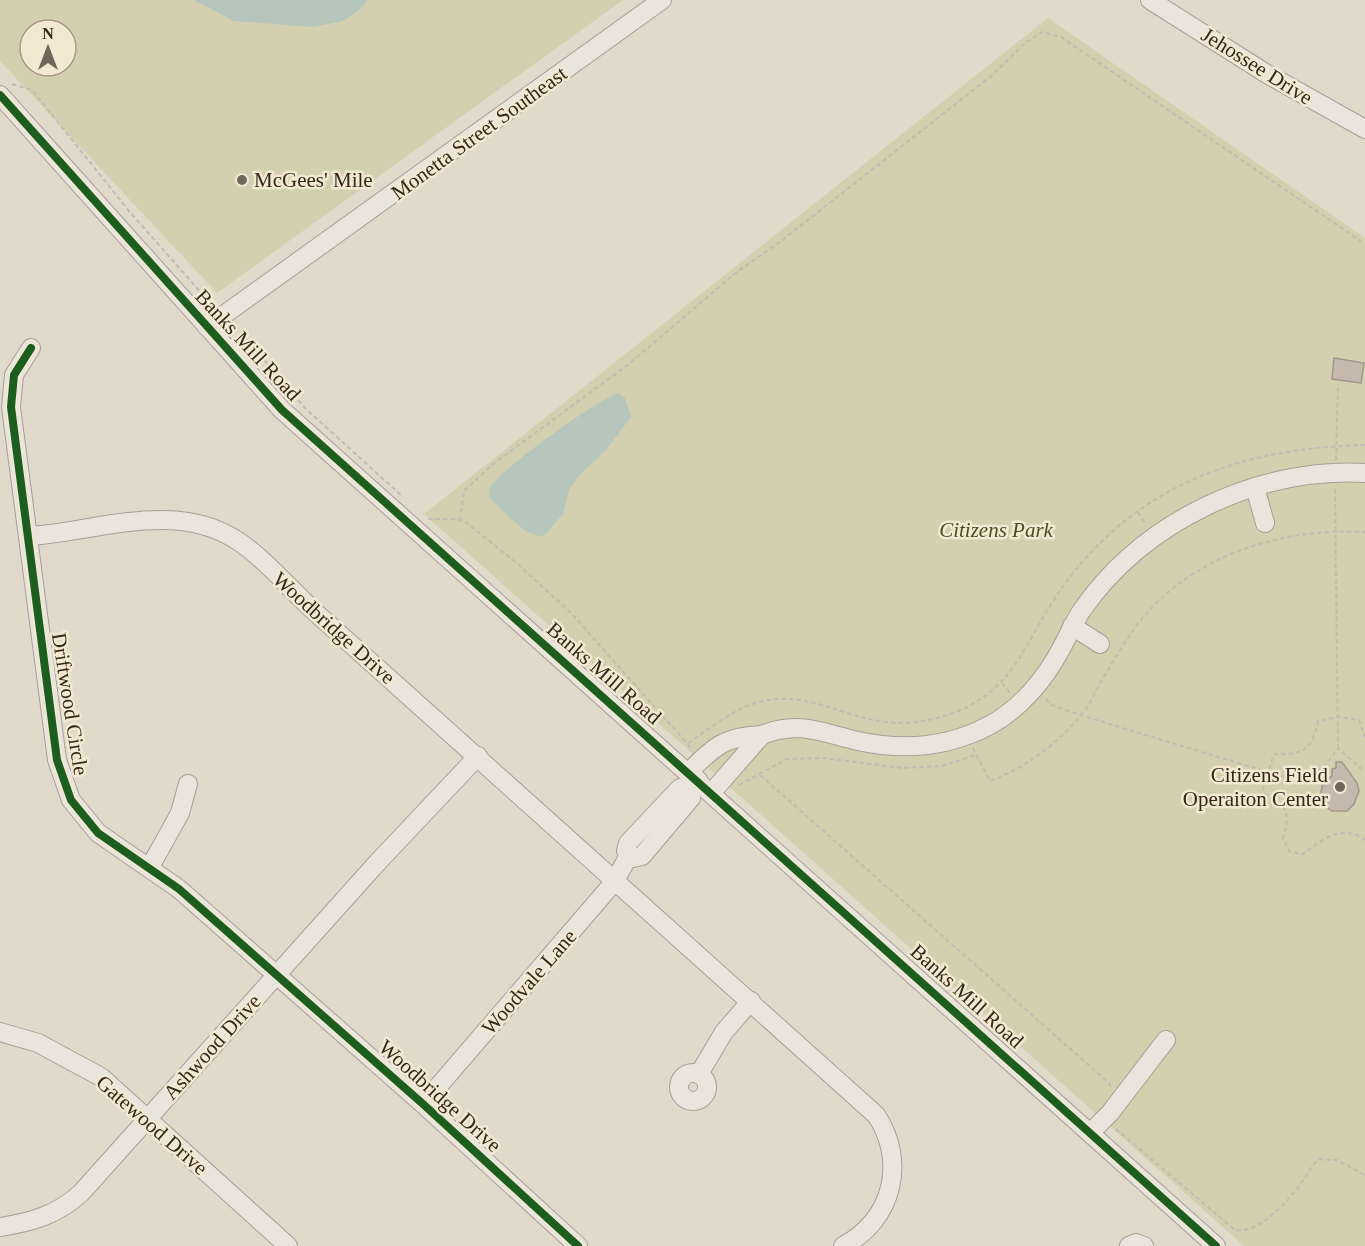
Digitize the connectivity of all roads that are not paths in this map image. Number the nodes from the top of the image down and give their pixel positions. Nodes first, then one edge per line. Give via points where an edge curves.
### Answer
1 (662, 0) edge
2 (1150, 0) edge
3 (3, 91) edge
4 (1365, 129) edge
5 (207, 327) junction
6 (31, 348) dead end
7 (1365, 473) edge
8 (1255, 487) junction
9 (1265, 523) dead end
10 (28, 536) junction
11 (1072, 626) junction
12 (1100, 644) dead end
13 (762, 735) junction
14 (478, 756) junction
15 (701, 779) junction
16 (189, 784) dead end
17 (150, 867) junction
18 (615, 881) junction
19 (277, 975) junction
20 (751, 1001) junction
21 (0, 1032) edge
22 (1166, 1040) dead end
23 (699, 1074) dead end
24 (423, 1104) junction
25 (146, 1118) junction
26 (1091, 1132) junction
27 (0, 1227) edge
28 (288, 1246) edge
29 (578, 1246) edge
30 (843, 1246) edge
31 (1129, 1246) edge
32 (1144, 1246) edge
33 (1216, 1246) edge

1 - 5 street, Monetta Street Southeast
2 - 4 street, Jehossee Drive via 1267,74
3 - 5 street, Banks Mill Road
5 - 15 street, Banks Mill Road via 282,410
6 - 10 street, Driftwood Circle via 14,375 10,396
7 - 8 street via 1311,475
8 - 9 street
8 - 11 street via 1192,513 1154,538 1105,580
10 - 14 street, Woodbridge Drive via 164,520 197,523 224,533 248,549
10 - 17 street, Driftwood Circle via 63,781 79,812 98,833
11 - 12 street
11 - 13 street via 1033,689 1005,715 968,736 933,745 897,746 859,741 808,727 786,727
13 - 15 street
13 - 15 street via 733,738
14 - 18 street, Woodbridge Drive
14 - 19 street, Ashwood Drive
15 - 18 street, Woodvale Lane via 680,788 628,843 629,855
15 - 26 street, Banks Mill Road
16 - 17 street via 180,813
17 - 19 street, Driftwood Circle
18 - 20 street, Woodbridge Drive
18 - 24 street, Woodvale Lane
19 - 24 street, Woodbridge Drive
19 - 25 street, Ashwood Drive
20 - 23 street via 724,1032
20 - 30 street, Woodbridge Drive via 867,1105 888,1135 894,1168 887,1199 867,1228
21 - 25 street, Gatewood Drive via 38,1043 83,1066
22 - 26 street
24 - 29 street, Woodbridge Drive
25 - 27 street, Ashwood Drive via 72,1202 38,1220
25 - 28 street, Gatewood Drive
26 - 33 street, Banks Mill Road
31 - 32 street via 1136,1242

